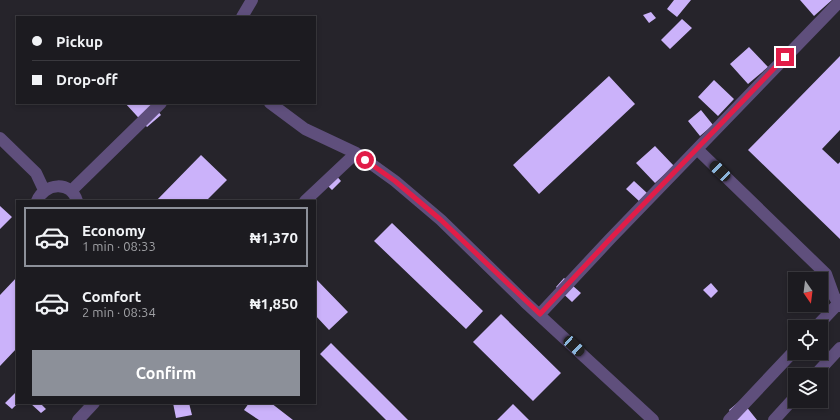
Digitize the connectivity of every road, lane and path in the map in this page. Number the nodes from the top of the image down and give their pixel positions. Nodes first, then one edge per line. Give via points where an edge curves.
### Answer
1 (252, 0) edge
2 (840, 0) edge
3 (243, 16) edge
4 (160, 104) edge
5 (271, 104) edge
6 (0, 138) edge
7 (697, 148) junction
8 (356, 153) junction
9 (44, 190) junction
10 (74, 196) edge
11 (38, 200) edge
12 (306, 200) edge
13 (839, 305) edge
14 (540, 314) junction
15 (823, 320) edge
16 (840, 348) edge
17 (788, 357) edge
18 (821, 368) edge
19 (93, 404) edge
20 (788, 405) edge
21 (78, 420) edge
22 (653, 420) edge
23 (729, 420) edge
24 (774, 420) edge

1 - 3 street
2 - 7 street
4 - 10 street
5 - 8 street via 304,129
6 - 9 street via 36,173
7 - 13 street via 826,274
7 - 14 street
8 - 12 street
8 - 14 street via 395,181 441,220
9 - 10 street via 58,186
9 - 11 street
13 - 15 street
14 - 22 street
16 - 18 street
17 - 23 street
19 - 21 street
20 - 24 street

